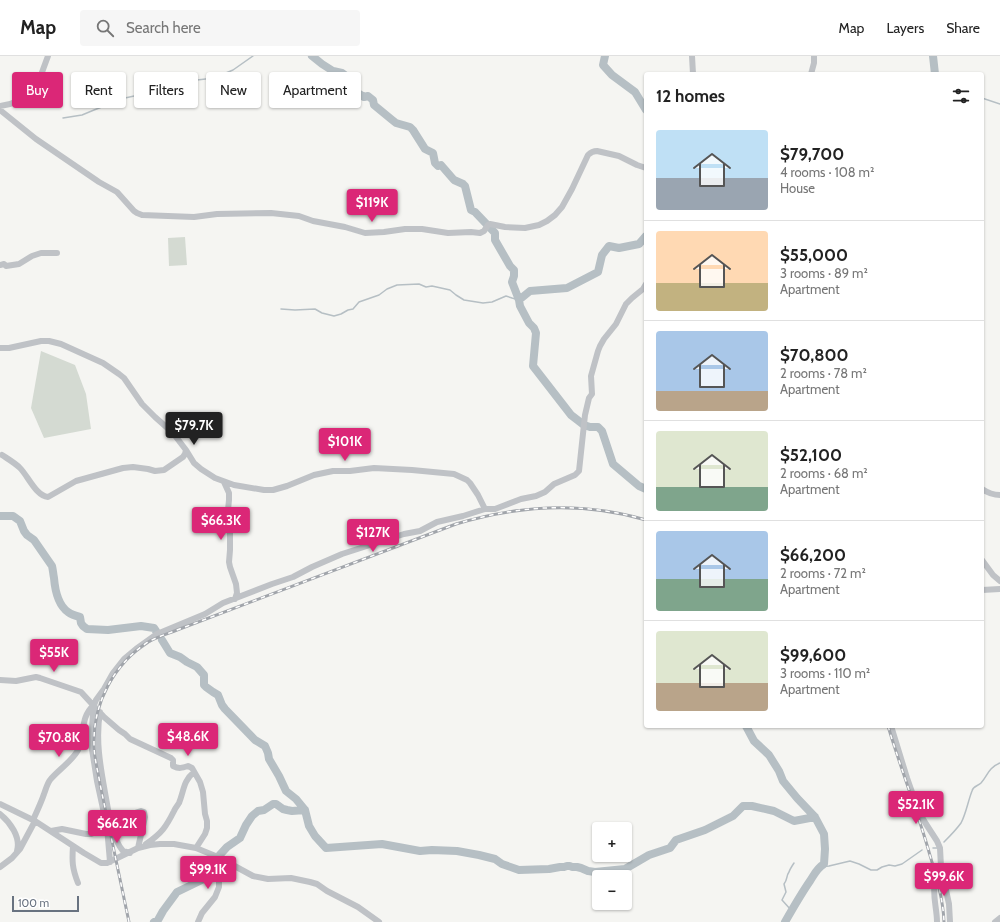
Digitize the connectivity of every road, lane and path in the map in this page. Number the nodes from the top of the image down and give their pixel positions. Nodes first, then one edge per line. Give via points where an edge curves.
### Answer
1 (48, 56) edge
2 (692, 56) edge
3 (814, 56) edge
4 (693, 72) edge
5 (812, 72) edge
6 (0, 106) edge
7 (0, 110) edge
8 (644, 167) edge
9 (57, 253) dead end
10 (0, 264) edge
11 (644, 287) edge
12 (0, 348) edge
13 (186, 450) junction
14 (2, 455) dead end
15 (224, 482) junction
16 (984, 490) edge
17 (1000, 495) edge
18 (485, 509) junction
19 (984, 563) edge
20 (1000, 581) edge
21 (1000, 589) edge
22 (984, 590) edge
23 (235, 599) junction
24 (0, 680) edge
25 (94, 705) junction
26 (100, 712) junction
27 (892, 728) edge
28 (194, 772) junction
29 (0, 804) edge
30 (0, 814) edge
31 (34, 820) junction
32 (109, 825) junction
33 (52, 831) junction
34 (73, 846) junction
35 (141, 847) junction
36 (196, 848) junction
37 (130, 852) junction
38 (16, 854) junction
39 (227, 861) junction
40 (110, 862) junction
41 (0, 867) edge
42 (942, 867) junction
43 (78, 883) dead end
44 (1000, 918) edge
45 (198, 922) edge
46 (379, 922) edge
47 (937, 922) edge
48 (950, 922) edge
49 (995, 922) edge

1 - 6 street via 34,94
2 - 4 street
3 - 5 street
7 - 8 street via 36,139 116,192 134,211 142,215 194,217 271,213 299,216 364,233 422,229 448,233 480,233 490,224 525,228 548,221 562,207 590,152 619,156
9 - 10 street via 42,253 19,264
11 - 18 street via 626,304 598,351 591,376 592,394 586,414 579,471 554,484 546,492 495,509
12 - 13 street via 48,341 61,344 103,363 128,383 142,404 173,433
13 - 14 street via 183,457 164,470 123,468 76,481 48,496 41,494 22,469
13 - 15 street via 201,469
15 - 18 street via 248,488 274,490 314,475 333,471 374,468 454,474 470,483
15 - 23 street via 230,500 229,562 236,584
16 - 17 street
18 - 23 street via 437,522 420,531 342,554 293,577
19 - 20 street
21 - 22 street
23 - 25 street via 157,634 136,649 113,673
24 - 25 street via 40,678 81,692
25 - 26 street
25 - 31 street via 83,723 79,748 69,762 48,782
25 - 32 street via 91,743 97,781
26 - 28 street via 130,739 171,758 176,768 190,766
26 - 32 street via 99,762
27 - 42 street via 919,812 939,845
28 - 35 street via 188,777 179,803 166,826
28 - 36 street via 203,792 207,821 205,834
29 - 31 street
30 - 38 street via 18,838
31 - 33 street
31 - 38 street
32 - 33 street via 91,834 62,829
32 - 35 street via 119,818 144,812
32 - 37 street via 123,851
32 - 40 street
33 - 34 street
34 - 40 street via 101,863
34 - 43 street via 73,871
35 - 36 street via 174,844
35 - 37 street
36 - 39 street
37 - 40 street
38 - 41 street
39 - 45 street via 215,897
39 - 46 street via 253,876 290,878 317,884
42 - 47 street via 934,887
42 - 48 street
44 - 49 street

